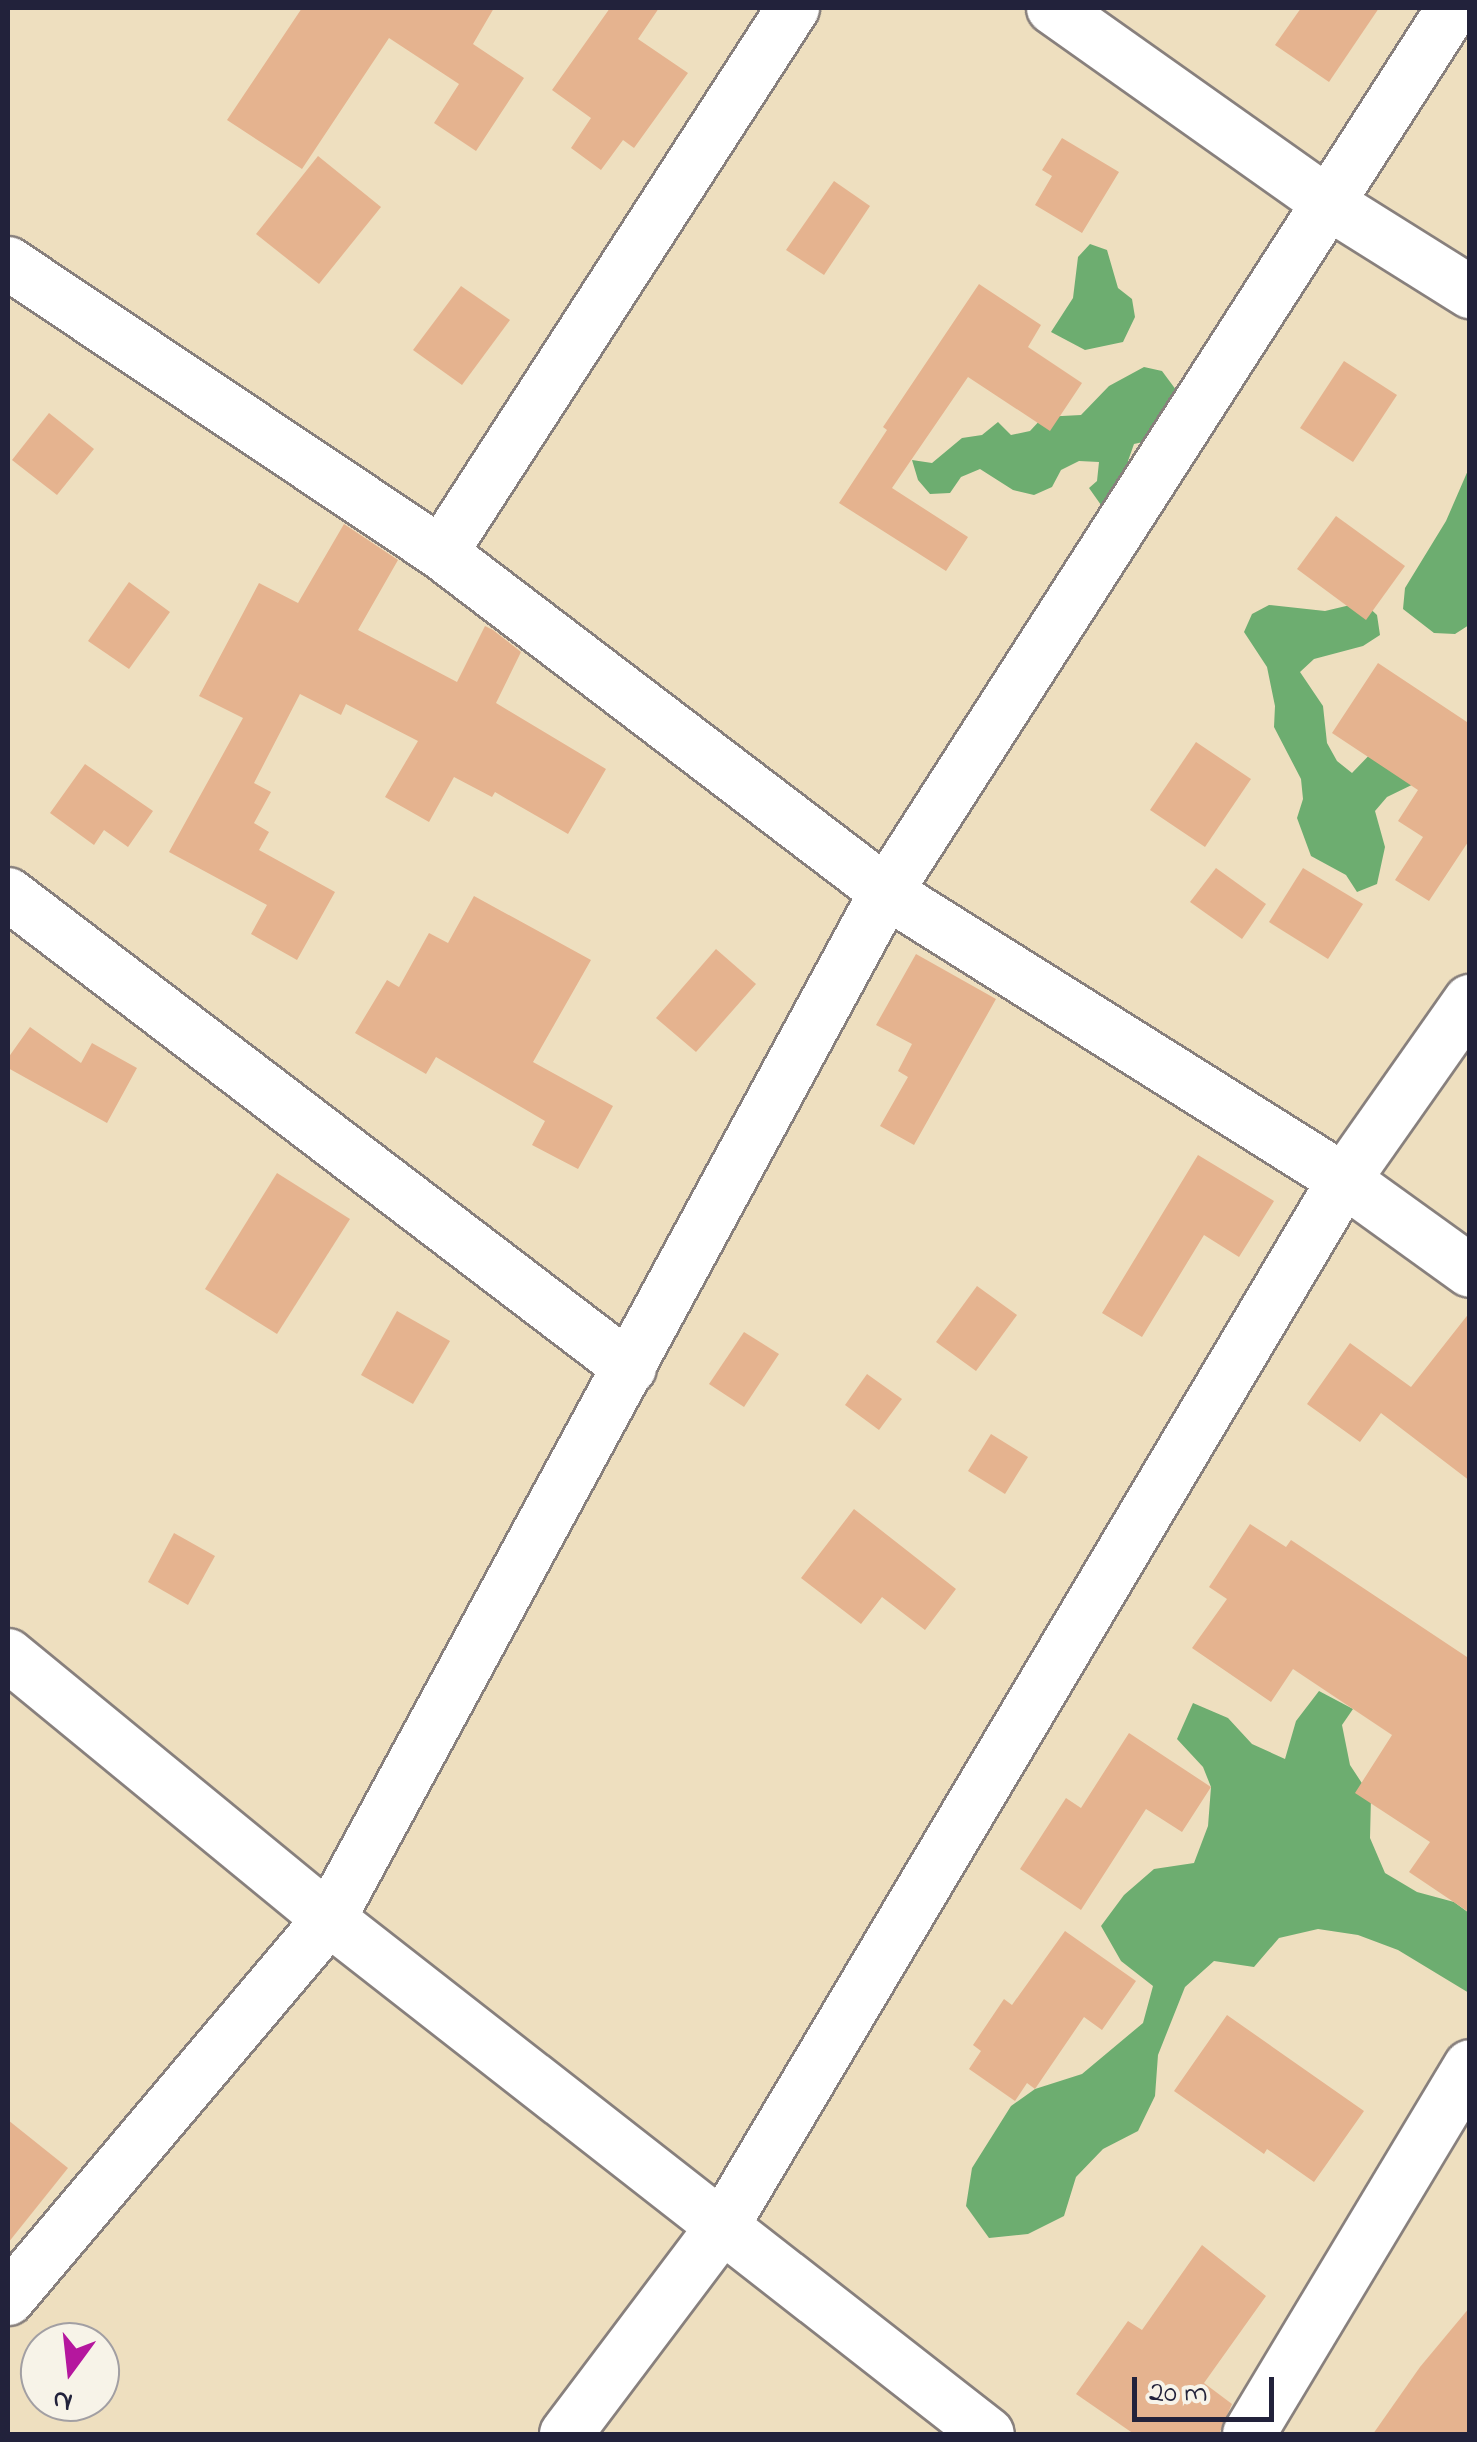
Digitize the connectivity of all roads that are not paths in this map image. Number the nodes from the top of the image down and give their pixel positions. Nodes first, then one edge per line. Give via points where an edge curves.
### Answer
1 (793, 8) edge
2 (1053, 8) edge
3 (1453, 8) edge
4 (1328, 203) junction
5 (8, 263) edge
6 (1470, 292) edge
7 (440, 553) junction
8 (886, 892) junction
9 (8, 894) edge
10 (1470, 1001) edge
11 (1344, 1180) junction
12 (1470, 1272) edge
13 (630, 1368) junction
14 (8, 1654) edge
15 (329, 1919) junction
16 (1470, 2066) edge
17 (722, 2226) junction
18 (8, 2300) edge
19 (566, 2434) edge
20 (988, 2434) edge
21 (1250, 2434) edge

1 - 7 street
2 - 4 street
3 - 4 street
4 - 6 street
4 - 8 street
5 - 7 street
7 - 8 street
8 - 11 street
8 - 13 street
9 - 13 street
10 - 11 street
11 - 12 street
11 - 17 street
13 - 15 street
14 - 15 street
15 - 17 street
15 - 18 street
16 - 21 street
17 - 19 street
17 - 20 street

